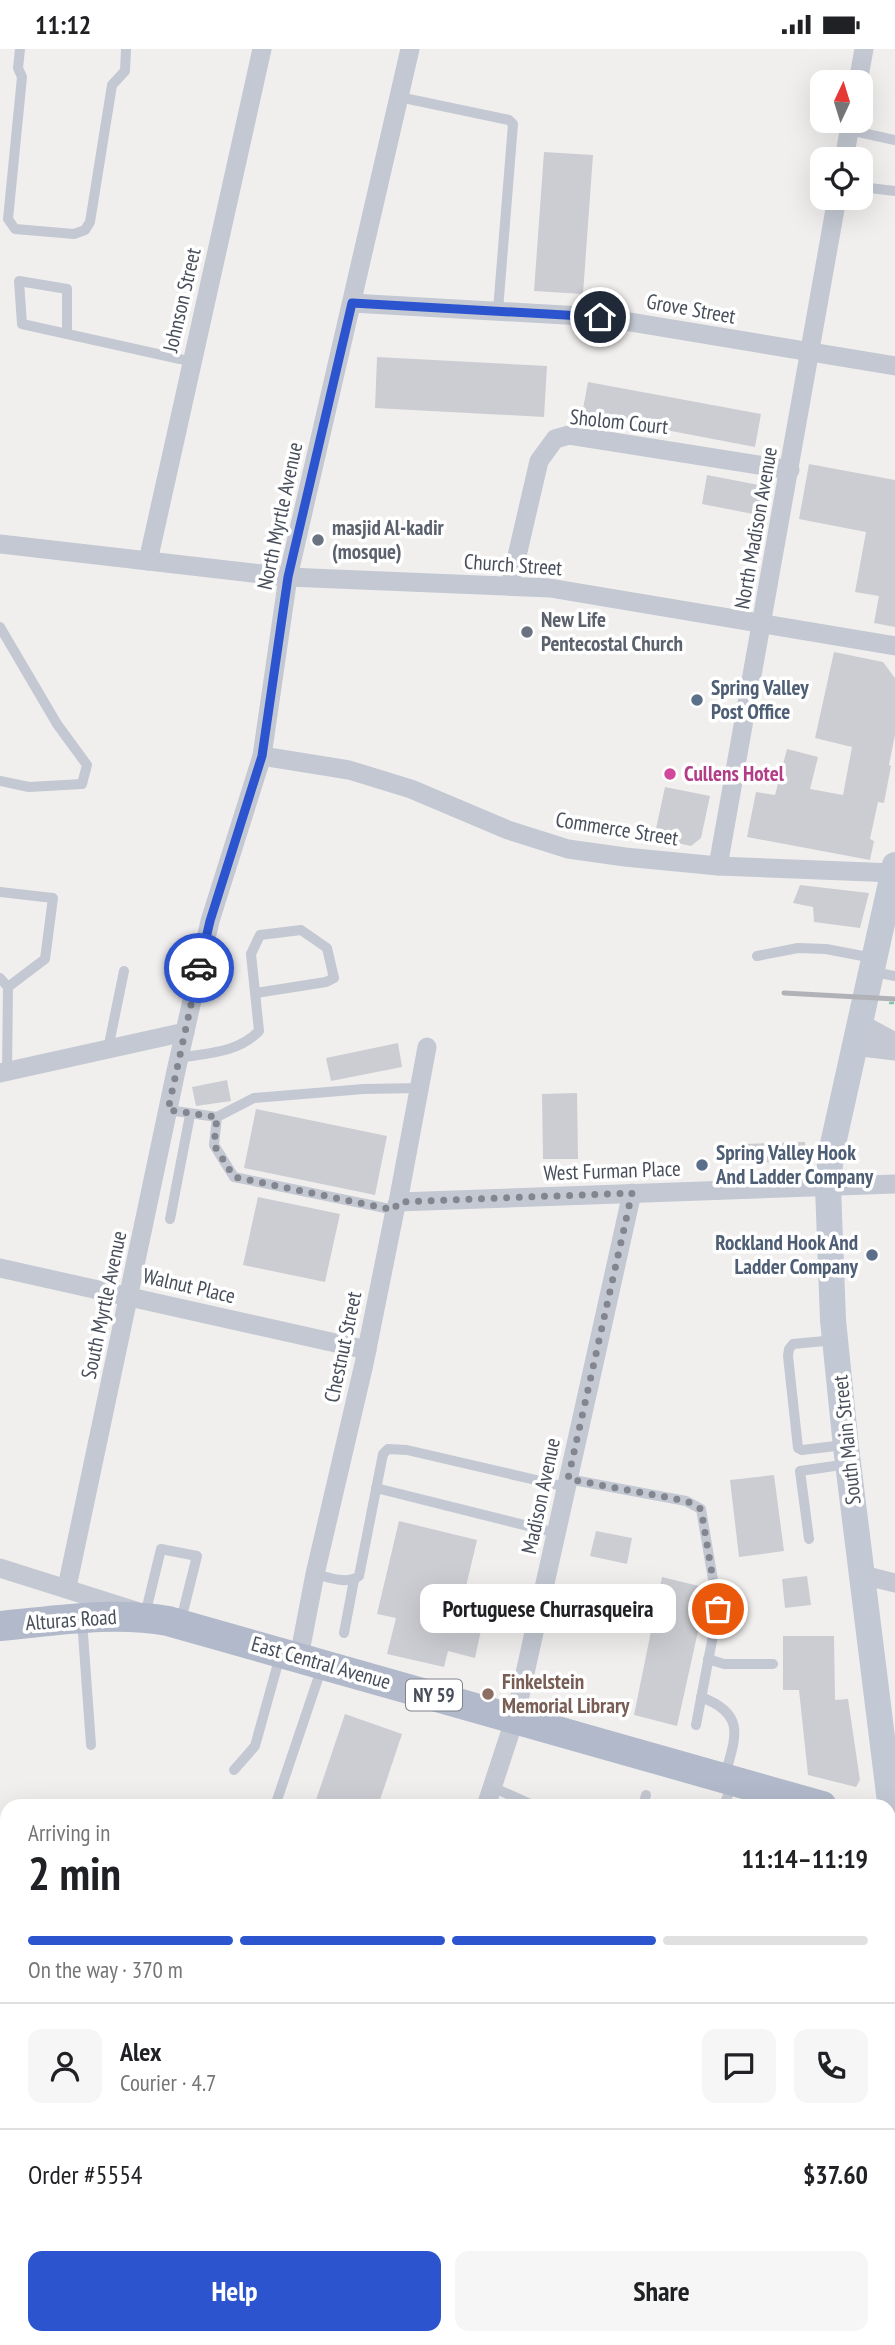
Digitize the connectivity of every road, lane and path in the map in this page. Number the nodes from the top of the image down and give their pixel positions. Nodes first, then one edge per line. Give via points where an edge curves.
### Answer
1 (20, 49) edge
2 (126, 49) edge
3 (262, 49) edge
4 (410, 49) edge
5 (858, 49) edge
6 (864, 49) edge
7 (860, 70) edge
8 (399, 97) junction
9 (873, 133) edge
10 (895, 140) edge
11 (873, 188) edge
12 (895, 191) edge
13 (835, 210) edge
14 (352, 303) junction
15 (498, 310) junction
16 (67, 334) junction
17 (810, 353) junction
18 (192, 362) junction
19 (895, 366) edge
20 (790, 470) junction
21 (0, 544) edge
22 (148, 561) junction
23 (288, 577) junction
24 (510, 586) junction
25 (762, 625) junction
26 (0, 627) edge
27 (895, 646) edge
28 (262, 756) junction
29 (0, 781) edge
30 (718, 866) junction
31 (894, 870) edge
32 (0, 892) edge
33 (757, 956) dead end
34 (124, 971) dead end
35 (0, 978) edge
36 (8, 987) junction
37 (256, 993) junction
38 (872, 996) edge
39 (895, 1003) edge
40 (185, 1032) junction
41 (895, 1041) edge
42 (427, 1047) dead end
43 (108, 1049) junction
44 (895, 1051) edge
45 (179, 1058) junction
46 (3, 1072) edge
47 (420, 1088) junction
48 (168, 1110) junction
49 (190, 1115) junction
50 (217, 1117) junction
51 (895, 1184) edge
52 (828, 1187) junction
53 (632, 1193) junction
54 (396, 1206) junction
55 (170, 1219) dead end
56 (0, 1268) edge
57 (130, 1296) junction
58 (836, 1340) junction
59 (367, 1350) junction
60 (847, 1454) junction
61 (567, 1483) junction
62 (376, 1488) junction
63 (556, 1533) junction
64 (809, 1539) dead end
65 (0, 1568) edge
66 (315, 1574) junction
67 (863, 1575) junction
68 (354, 1580) junction
69 (895, 1583) edge
70 (67, 1587) junction
71 (143, 1616) junction
72 (82, 1619) junction
73 (180, 1624) junction
74 (0, 1626) edge
75 (344, 1633) dead end
76 (301, 1657) junction
77 (708, 1659) junction
78 (773, 1664) dead end
79 (701, 1697) junction
80 (515, 1718) junction
81 (696, 1725) dead end
82 (889, 1744) edge
83 (90, 1745) dead end
84 (234, 1770) dead end
85 (727, 1788) edge
86 (489, 1797) edge
87 (276, 1799) edge
88 (774, 1799) edge
89 (891, 1799) edge

1 - 2 lane via 22,77 8,219 15,229 74,234 90,222 111,85 125,71
3 - 18 street, Johnson Street
4 - 8 street, North Myrtle Avenue
5 - 6 lane
6 - 7 street
8 - 14 street, North Myrtle Avenue
8 - 15 lane via 513,124
9 - 10 lane
11 - 12 lane
13 - 17 street, North Madison Avenue
14 - 15 street, Grove Street
14 - 23 street, North Myrtle Avenue
15 - 17 street, Grove Street via 600,317
16 - 16 lane via 67,289 19,281 22,324
16 - 18 lane
17 - 19 street, Grove Street
17 - 20 street, North Madison Avenue
18 - 22 street, Johnson Street
20 - 24 street, Sholom Court via 569,435 555,439 539,461
20 - 25 street, North Madison Avenue
21 - 22 street, Church Street
22 - 23 street, Church Street
23 - 24 street, Church Street
23 - 28 street, North Myrtle Avenue
24 - 25 street, Church Street via 550,588
25 - 27 street, Church Street
25 - 30 street, North Madison Avenue
26 - 29 lane via 57,724 87,765 82,784 29,787
28 - 30 street, Commerce Street via 361,773 568,849
28 - 40 street, North Myrtle Avenue via 210,921
30 - 31 street, Commerce Street
31 - 38 main road, South Main Street
32 - 36 lane via 54,898 45,960
33 - 38 lane via 812,949
34 - 43 lane
35 - 36 lane
36 - 46 lane
37 - 37 lane via 251,954 260,935 301,930 327,948 334,978
37 - 45 lane via 259,1031 249,1041
38 - 39 path
38 - 41 street
38 - 44 street
38 - 52 main road, South Main Street via 831,1153
40 - 43 street
40 - 45 street, South Myrtle Avenue
42 - 47 street, Chestnut Street
43 - 46 street
45 - 48 street, South Myrtle Avenue
47 - 50 lane via 254,1098
47 - 54 street, Chestnut Street
48 - 49 lane
48 - 57 street, South Myrtle Avenue
49 - 50 lane
49 - 55 lane
50 - 54 lane via 214,1145 234,1177
51 - 52 street, West Furman Place
52 - 53 street, West Furman Place
52 - 58 main road, South Main Street
53 - 54 street, West Furman Place
53 - 61 street, Madison Avenue
54 - 59 street, Chestnut Street
56 - 57 street, Walnut Place
57 - 59 street, Walnut Place
57 - 70 street, South Myrtle Avenue
58 - 60 main road, South Main Street
58 - 60 lane via 793,1344 789,1349 795,1431 802,1450
59 - 66 street, Chestnut Street
60 - 64 lane via 800,1471
60 - 67 main road, South Main Street
61 - 62 lane via 388,1449
61 - 63 street, Madison Avenue
61 - 77 lane via 687,1501 701,1509 718,1609
62 - 63 lane
62 - 68 lane via 359,1576
63 - 80 street, Madison Avenue
65 - 70 street
66 - 68 lane
66 - 76 street, Chestnut Street
67 - 69 street
67 - 82 main road, South Main Street
68 - 75 lane
70 - 71 street via 130,1607
71 - 72 main road, Alturas Road / NY 59
71 - 73 main road, East Central Avenue / NY 59
71 - 73 lane via 161,1549 197,1556
72 - 74 main road, Alturas Road / NY 59
72 - 83 lane
73 - 76 main road, East Central Avenue / NY 59
76 - 80 main road, East Central Avenue / NY 59
76 - 84 lane via 255,1746
76 - 87 lane
77 - 78 lane via 724,1664
77 - 79 lane
79 - 81 lane
79 - 85 lane via 725,1709 734,1720
80 - 85 main road, East Central Avenue / NY 59
80 - 86 street, Madison Avenue
82 - 89 main road, South Main Street
85 - 88 main road, East Central Avenue / NY 59

